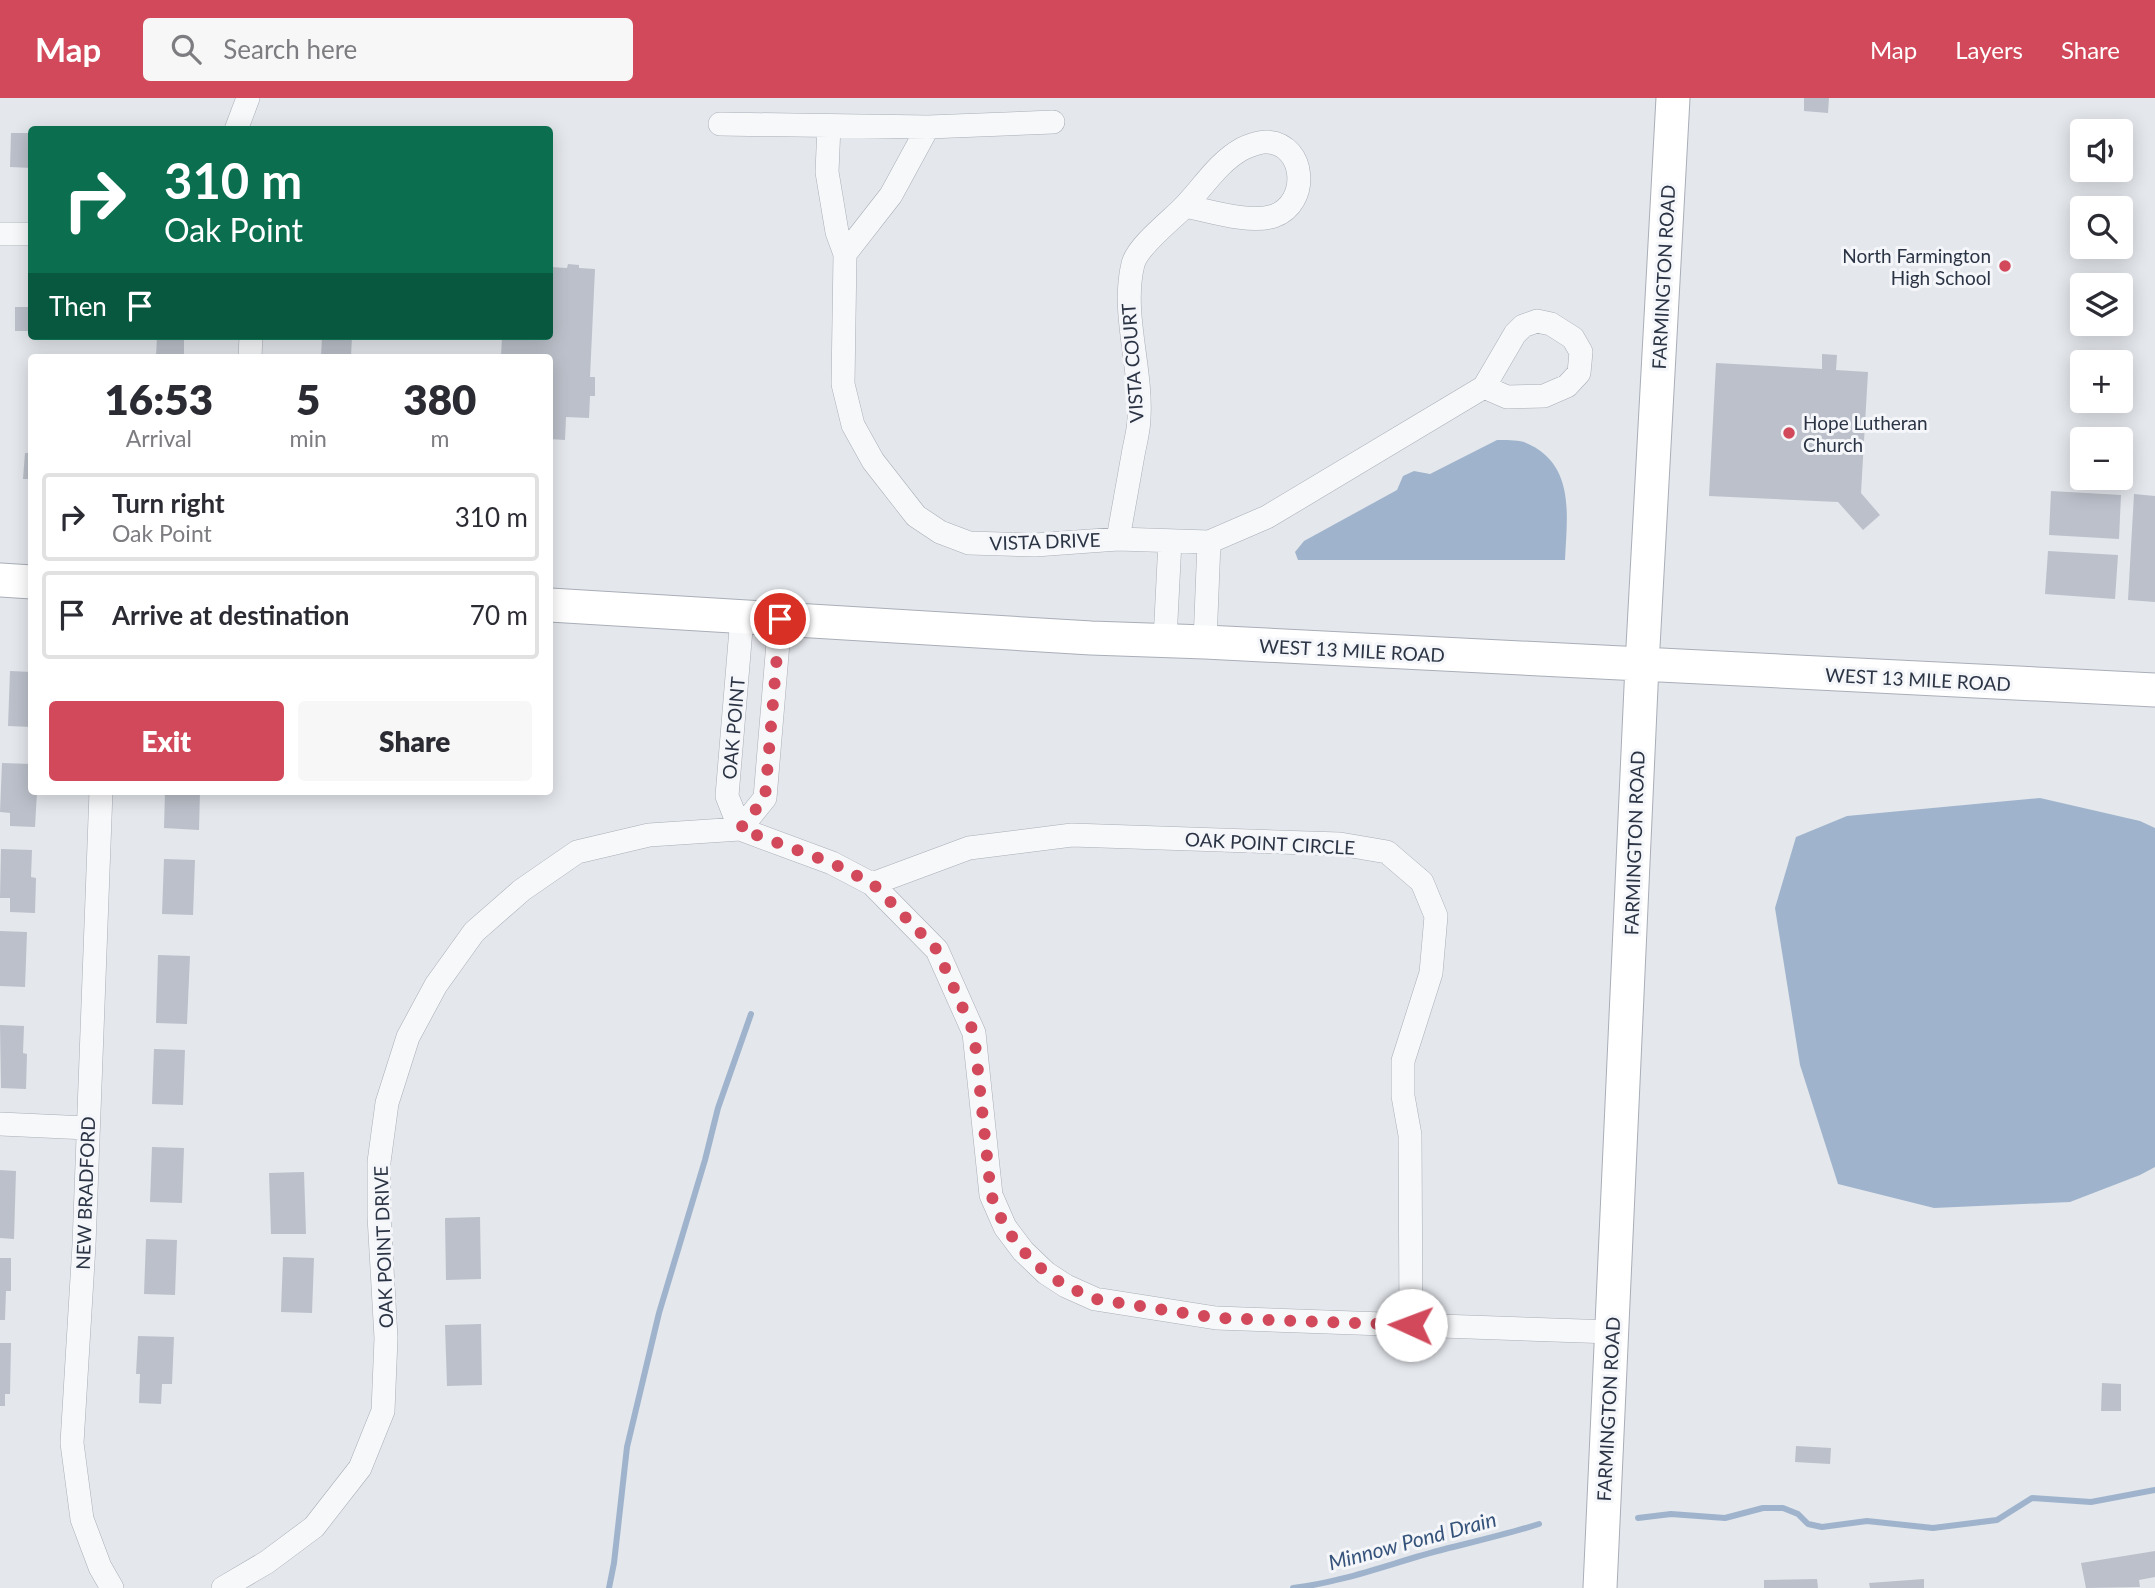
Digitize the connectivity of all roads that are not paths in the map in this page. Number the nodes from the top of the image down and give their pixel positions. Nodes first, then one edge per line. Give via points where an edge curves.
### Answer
1 (248, 98) edge
2 (1673, 98) edge
3 (1053, 122) dead end
4 (720, 124) dead end
5 (238, 126) edge
6 (829, 126) junction
7 (928, 127) junction
8 (1185, 206) junction
9 (0, 234) edge
10 (28, 234) edge
11 (845, 254) junction
12 (1484, 387) dead end
13 (1118, 539) junction
14 (1170, 541) junction
15 (1209, 542) junction
16 (0, 580) edge
17 (28, 582) edge
18 (553, 604) edge
19 (741, 617) junction
20 (780, 619) junction
21 (1165, 640) junction
22 (1205, 642) junction
23 (1642, 665) junction
24 (2155, 690) edge
25 (101, 795) edge
26 (740, 829) junction
27 (873, 884) junction
28 (0, 1124) edge
29 (87, 1128) junction
30 (1411, 1325) junction
31 (1612, 1332) junction
32 (112, 1588) edge
33 (223, 1588) edge
34 (1600, 1588) edge

1 - 5 street
2 - 23 street, FARMINGTON ROAD
3 - 7 street
4 - 6 street
6 - 7 street
6 - 11 street, VISTA DRIVE via 827,172
7 - 11 street via 891,195
8 - 8 street, VISTA COURT via 1255,219 1274,216 1296,198 1300,177 1296,162 1285,149 1268,142 1242,149 1206,179
8 - 13 street, VISTA COURT via 1134,260 1128,293 1139,418
9 - 10 street
11 - 13 street, VISTA DRIVE via 843,384 853,425 873,461 916,516 969,543 1035,545
12 - 15 street, VISTA DRIVE via 1267,517
13 - 14 street, VISTA DRIVE
14 - 15 street, VISTA DRIVE
14 - 21 street
15 - 22 street
16 - 17 street
18 - 19 street, WEST 13 MILE ROAD
19 - 20 street, WEST 13 MILE ROAD
19 - 26 street, OAK POINT via 727,796
20 - 21 street, WEST 13 MILE ROAD
20 - 26 street, OAK POINT via 765,798
21 - 22 street, WEST 13 MILE ROAD
22 - 23 street, WEST 13 MILE ROAD
23 - 24 street, WEST 13 MILE ROAD
23 - 31 street, FARMINGTON ROAD
25 - 29 street, NEW BRADFORD
26 - 27 street, OAK POINT DRIVE via 832,863
26 - 33 street, OAK POINT DRIVE via 649,835 577,852 522,890 474,932 436,985 408,1037 387,1103 379,1161 386,1338 383,1411 360,1468 314,1527
27 - 30 street, OAK POINT DRIVE via 937,950 974,1033 991,1195 1005,1227 1046,1273 1095,1299 1216,1318
27 - 30 street, OAK POINT CIRCLE via 970,848 1072,835 1340,844 1387,852 1422,882 1436,916 1430,973 1403,1061 1410,1135
28 - 29 street
29 - 32 street, NEW BRADFORD via 72,1443 82,1519
30 - 31 street, OAK POINT DRIVE
31 - 34 street, FARMINGTON ROAD

